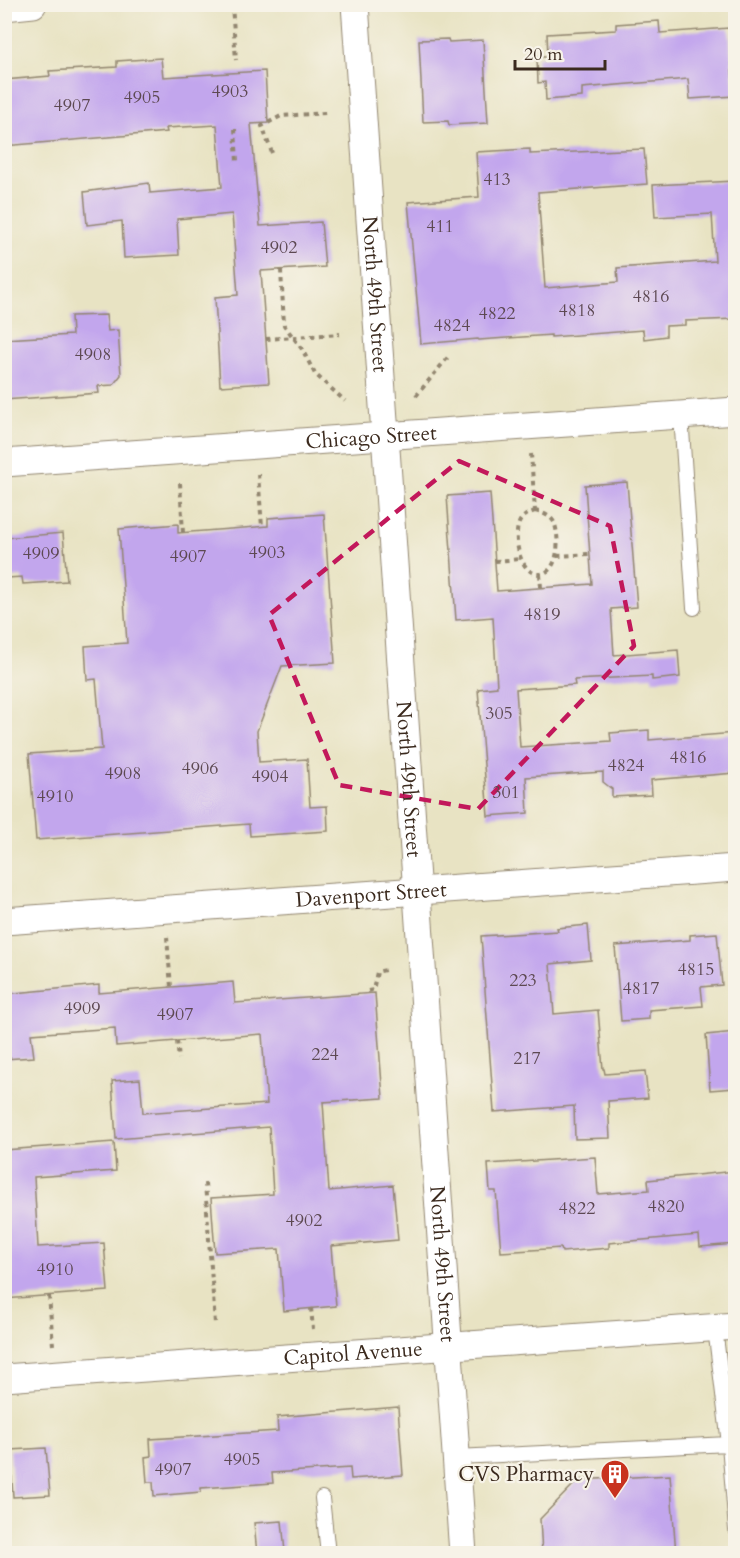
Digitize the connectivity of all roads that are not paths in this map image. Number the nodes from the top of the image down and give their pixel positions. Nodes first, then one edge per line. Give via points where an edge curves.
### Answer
1 (33, 4) edge
2 (355, 4) edge
3 (4, 7) edge
4 (735, 411) edge
5 (681, 415) junction
6 (385, 437) junction
7 (4, 463) edge
8 (694, 608) dead end
9 (735, 868) edge
10 (418, 891) junction
11 (4, 921) edge
12 (725, 1327) edge
13 (450, 1347) junction
14 (4, 1378) edge
15 (732, 1444) edge
16 (457, 1457) junction
17 (322, 1498) dead end
18 (735, 1530) edge
19 (328, 1554) edge
20 (463, 1554) edge

1 - 3 street
2 - 6 street, North 49th Street
4 - 5 street, Chicago Street
5 - 6 street, Chicago Street
5 - 8 lane
6 - 7 street, Chicago Street
6 - 10 street, North 49th Street
9 - 10 street, Davenport Street
10 - 11 street, Davenport Street
10 - 13 street, North 49th Street
12 - 13 street, Capitol Avenue
12 - 15 lane
13 - 14 street, Capitol Avenue
13 - 16 street, North 49th Street
15 - 16 lane
15 - 18 lane
16 - 20 street, North 49th Street
17 - 19 lane

